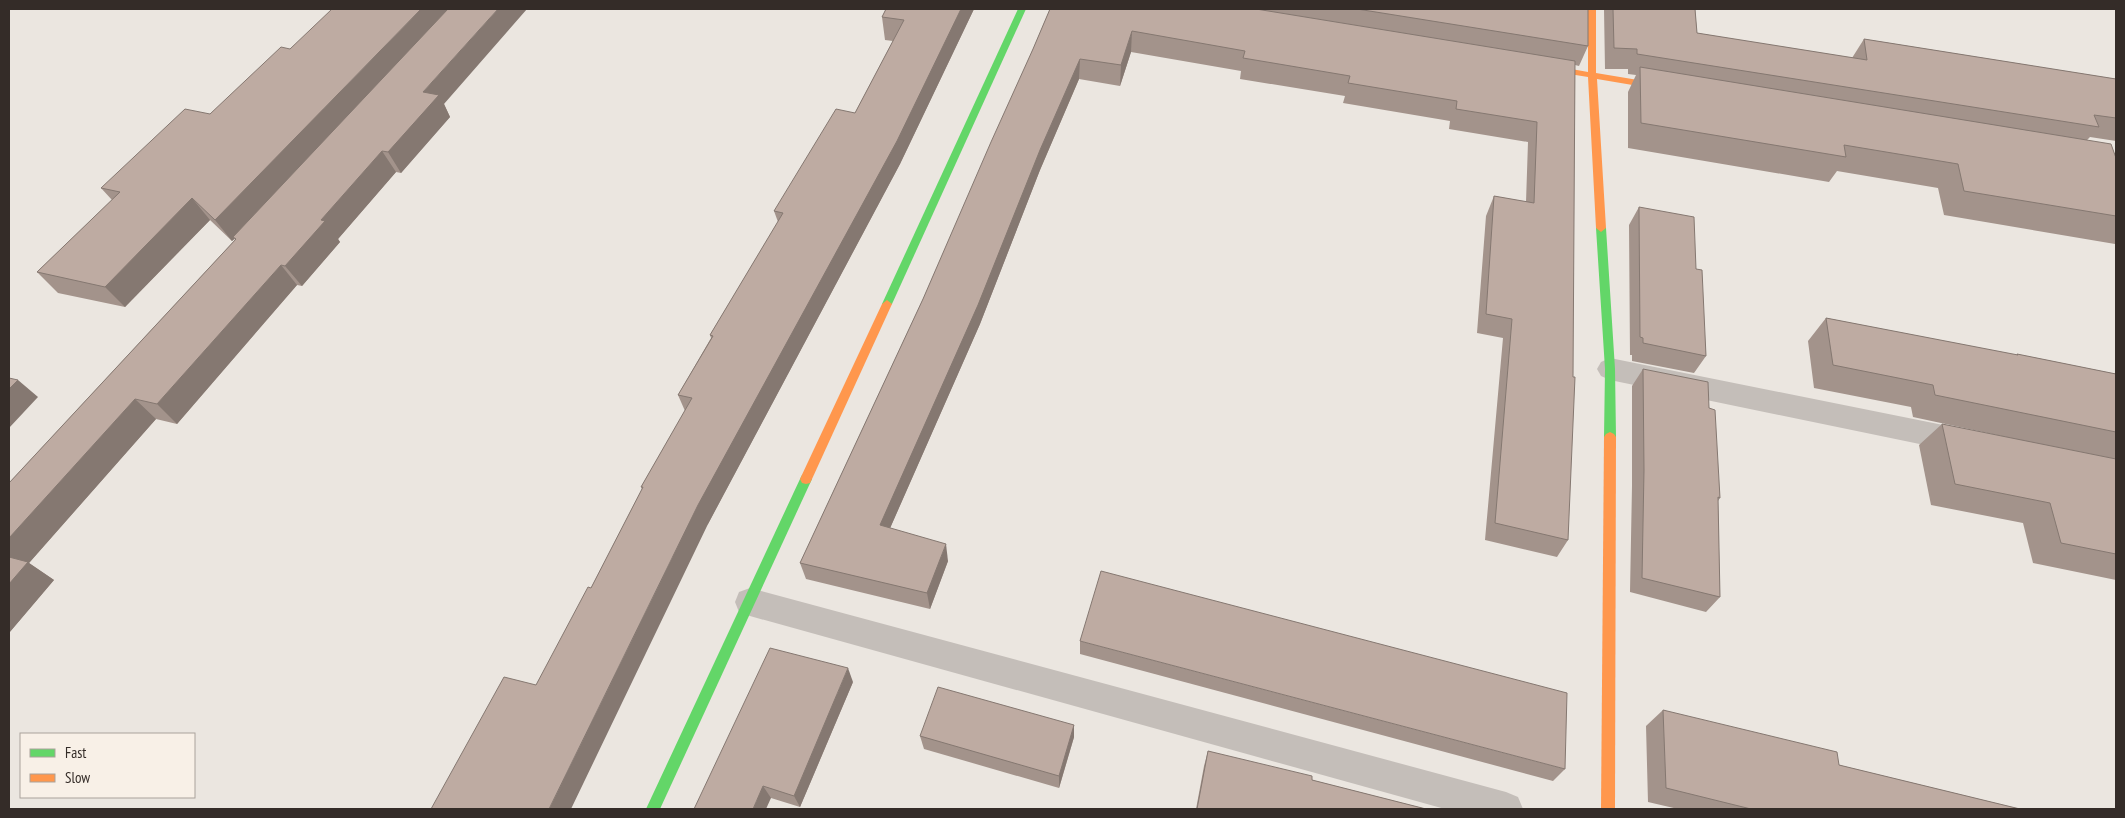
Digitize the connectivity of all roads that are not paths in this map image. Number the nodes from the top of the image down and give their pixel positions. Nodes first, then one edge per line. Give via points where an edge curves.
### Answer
1 (1022, 9) edge
2 (1592, 9) edge
3 (1524, 64) edge
4 (1592, 75) junction
5 (1680, 90) edge
6 (1610, 369) junction
7 (1990, 446) edge
8 (750, 602) junction
9 (653, 809) edge
10 (1506, 809) edge
11 (1608, 809) edge

1 - 8 street
2 - 4 street
3 - 4 street
4 - 5 street
4 - 6 street
6 - 7 street
6 - 11 street
8 - 9 street
8 - 10 street

